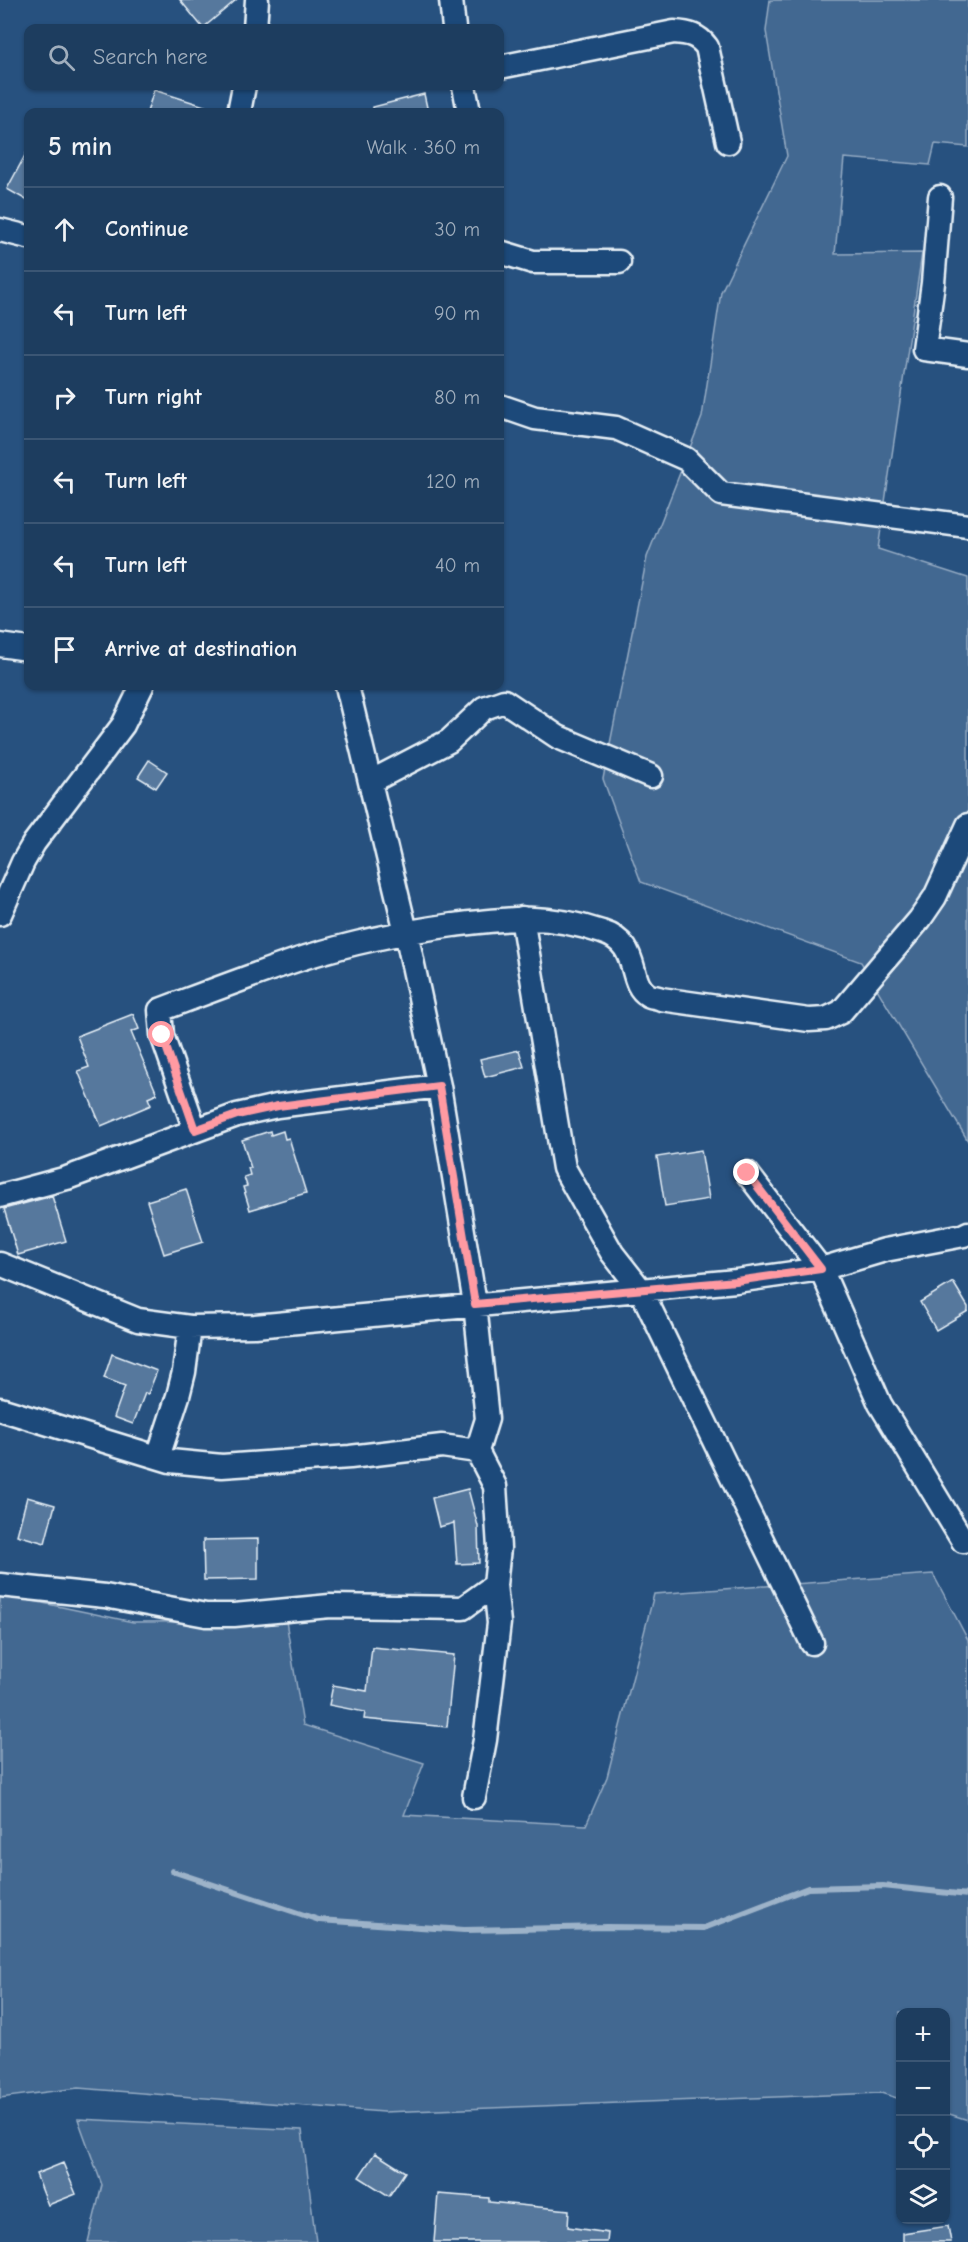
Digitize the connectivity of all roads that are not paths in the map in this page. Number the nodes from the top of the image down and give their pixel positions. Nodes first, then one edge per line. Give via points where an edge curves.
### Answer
1 (257, 0) edge
2 (451, 0) edge
3 (255, 24) edge
4 (454, 24) edge
5 (504, 66) edge
6 (243, 90) edge
7 (465, 90) edge
8 (240, 108) edge
9 (468, 108) edge
10 (728, 142) dead end
11 (940, 197) dead end
12 (0, 230) edge
13 (24, 236) edge
14 (504, 253) edge
15 (619, 262) dead end
16 (968, 355) edge
17 (504, 407) edge
18 (968, 526) edge
19 (0, 645) edge
20 (24, 648) edge
21 (140, 690) edge
22 (348, 690) edge
23 (651, 776) dead end
24 (370, 782) junction
25 (968, 825) edge
26 (0, 914) edge
27 (522, 918) junction
28 (406, 932) junction
29 (439, 1086) junction
30 (195, 1130) junction
31 (747, 1173) dead end
32 (0, 1196) edge
33 (966, 1237) edge
34 (0, 1264) edge
35 (821, 1269) junction
36 (641, 1290) junction
37 (475, 1304) junction
38 (190, 1327) junction
39 (0, 1409) edge
40 (477, 1450) junction
41 (158, 1457) junction
42 (966, 1545) edge
43 (0, 1585) edge
44 (495, 1585) junction
45 (812, 1643) dead end
46 (474, 1797) dead end

1 - 3 street
2 - 4 street
5 - 10 street via 674,32 688,33 700,38 707,47
6 - 8 street
7 - 9 street
11 - 16 street via 924,349
12 - 13 street
14 - 15 street via 533,262
17 - 18 street via 535,418 616,428 686,459 721,494
19 - 20 street
21 - 26 street via 123,725 34,843
22 - 24 street
23 - 24 street via 558,737 504,701 484,708 448,741
24 - 28 street
25 - 27 street via 935,897 920,919 841,1012 826,1019 809,1020 661,999 647,994 639,985 627,949 606,933 570,922
27 - 28 street
27 - 36 street via 564,1168 612,1253
28 - 29 street
28 - 30 street via 306,957 160,1010 162,1035
29 - 30 street via 278,1106
29 - 37 street
30 - 32 street via 67,1178
31 - 35 street
33 - 35 street via 885,1250
34 - 38 street via 138,1320
35 - 36 street
35 - 42 street via 880,1404
36 - 37 street
36 - 45 street
37 - 38 street via 255,1326
37 - 40 street via 487,1419
38 - 41 street via 184,1372
39 - 41 street
40 - 41 street via 442,1446 222,1466
40 - 44 street via 495,1486 499,1548
43 - 44 street via 105,1596 206,1615 330,1606 463,1608
44 - 46 street via 499,1623

